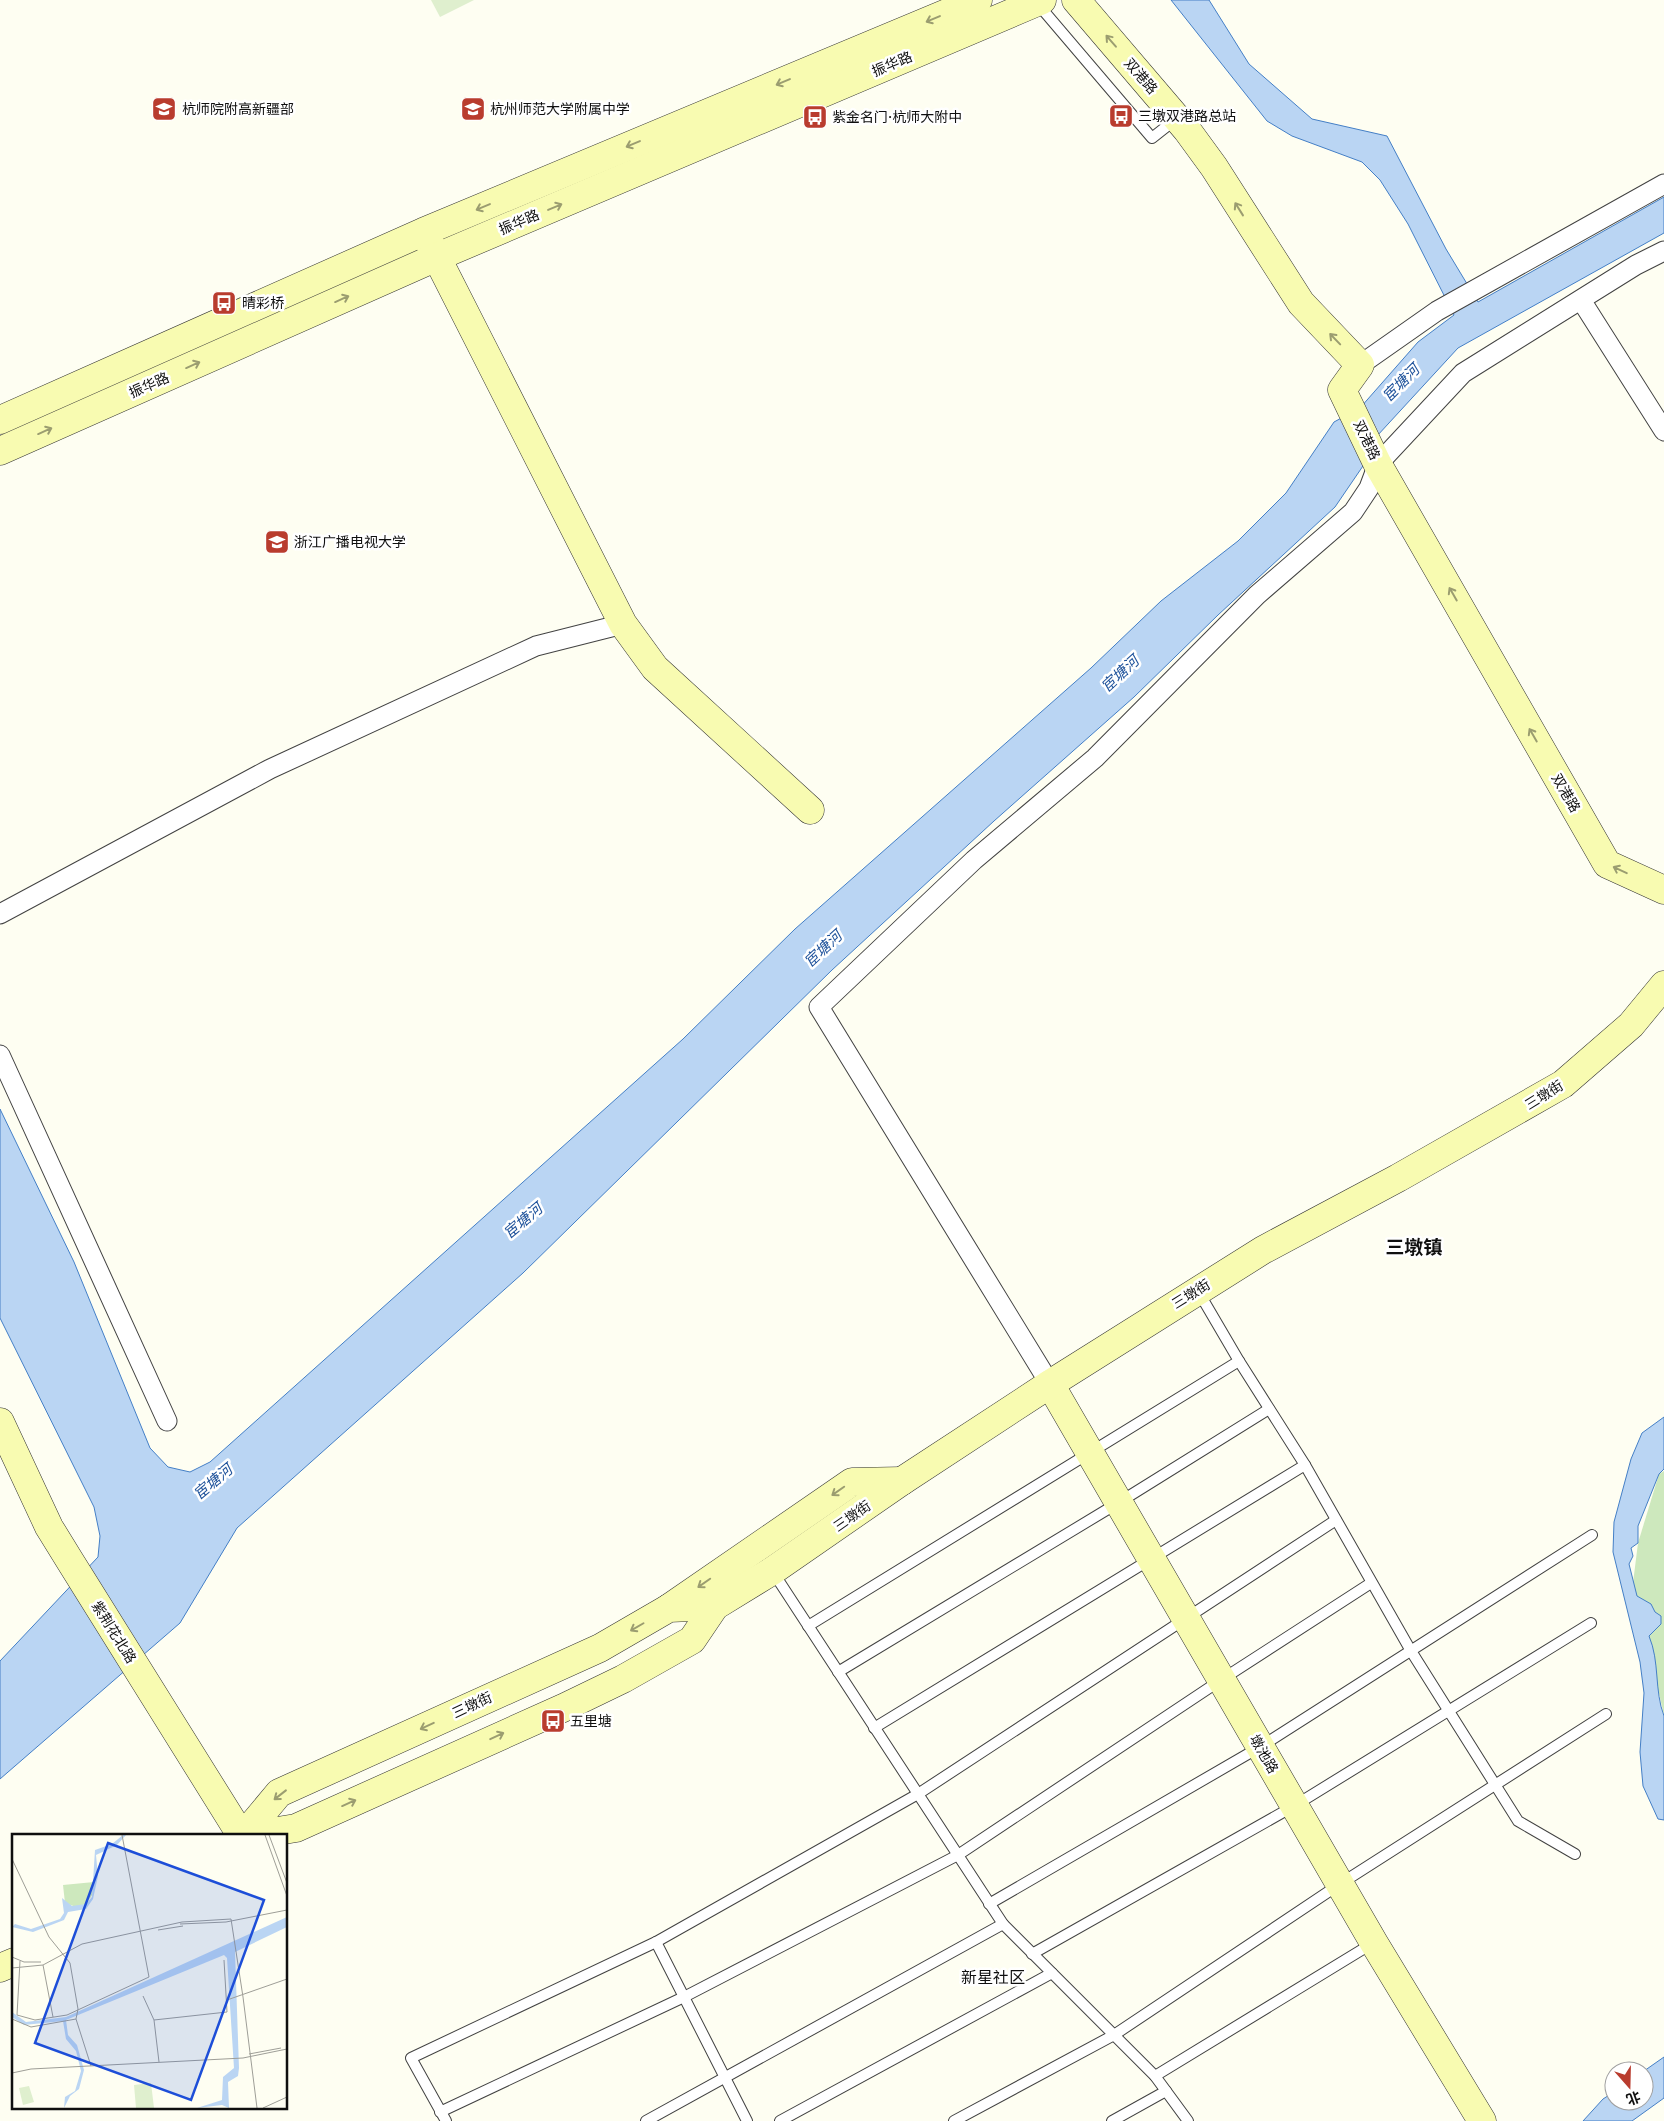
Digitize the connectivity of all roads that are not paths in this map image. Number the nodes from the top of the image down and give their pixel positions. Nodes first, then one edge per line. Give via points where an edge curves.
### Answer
1 (978, 0) edge
2 (1076, 0) edge
3 (1039, 1) edge
4 (1177, 118) junction
5 (1664, 184) edge
6 (423, 232) junction
7 (1664, 251) edge
8 (437, 257) junction
9 (1581, 300) junction
10 (1360, 365) junction
11 (0, 420) edge
12 (1664, 431) edge
13 (0, 451) edge
14 (1378, 463) junction
15 (623, 624) junction
16 (810, 810) dead end
17 (1664, 890) edge
18 (0, 914) edge
19 (1664, 985) edge
20 (1, 1058) edge
21 (1198, 1290) junction
22 (1239, 1361) junction
23 (1050, 1384) junction
24 (1269, 1410) junction
25 (167, 1421) dead end
26 (0, 1422) edge
27 (1088, 1452) junction
28 (1305, 1465) junction
29 (902, 1481) junction
30 (1118, 1504) junction
31 (1336, 1520) junction
32 (1592, 1536) dead end
33 (1150, 1558) junction
34 (772, 1571) junction
35 (1371, 1583) junction
36 (715, 1606) junction
37 (669, 1608) junction
38 (1186, 1620) junction
39 (1591, 1623) dead end
40 (808, 1626) junction
41 (1411, 1651) junction
42 (838, 1672) junction
43 (1221, 1680) junction
44 (1448, 1711) junction
45 (1606, 1714) dead end
46 (874, 1728) junction
47 (1260, 1747) junction
48 (1495, 1785) junction
49 (918, 1794) junction
50 (1294, 1806) junction
51 (241, 1834) edge
52 (243, 1834) edge
53 (260, 1834) edge
54 (1575, 1854) dead end
55 (958, 1855) junction
56 (1340, 1884) junction
57 (989, 1904) junction
58 (1003, 1924) junction
59 (656, 1942) junction
60 (1374, 1943) junction
61 (1032, 1954) junction
62 (12, 1963) edge
63 (0, 1968) edge
64 (1052, 1973) junction
65 (684, 1997) junction
66 (1114, 2035) junction
67 (724, 2076) junction
68 (1155, 2076) junction
69 (1166, 2091) junction
70 (440, 2112) junction
71 (446, 2121) edge
72 (646, 2121) edge
73 (746, 2121) edge
74 (780, 2121) edge
75 (954, 2121) edge
76 (1112, 2121) edge
77 (1188, 2121) edge
78 (1482, 2121) edge

1 -> 6 street, 振华路
4 -> 2 street, 双港路
3 - 4 lane via 1152,138
8 -> 3 street, 振华路
10 -> 4 street, 双港路 via 1301,303 1214,168
5 - 10 street via 1437,312
6 - 8 street
6 - 11 street, 振华路
7 - 9 street
13 -> 8 street, 振华路
8 - 15 street
9 - 12 street
9 - 14 street via 1463,373
10 - 14 street, 双港路 via 1342,390
17 -> 14 street, 双港路 via 1607,864
14 - 23 street via 1369,488 1353,512 1257,594 1095,758 974,860 819,1007
15 - 16 street via 655,668
15 - 18 street via 536,646 270,769
19 - 21 street, 三墩街 via 1631,1025 1563,1084 1263,1250
20 - 25 street
21 - 22 lane
21 - 23 street, 三墩街
22 - 24 lane
22 - 27 lane
23 - 27 street, 墩池路
23 - 29 street, 三墩街
24 - 28 lane
24 - 30 lane
26 - 51 street, 紫荆花北路 via 49,1526
27 - 30 street, 墩池路
27 - 40 lane
28 - 31 lane
28 - 33 lane
29 - 34 street, 三墩街
29 -> 37 street via 852,1482
30 - 33 street, 墩池路
30 - 42 lane
31 - 35 lane
31 - 38 lane
32 - 41 lane
33 - 38 street, 墩池路
33 - 46 lane
34 - 36 street, 三墩街
34 - 40 lane
35 - 41 lane
35 - 43 lane
36 - 37 street, 三墩街
53 -> 36 street, 三墩街 via 296,1828 623,1679 692,1640
37 -> 52 street, 三墩街 via 600,1648 279,1793
38 - 43 street, 墩池路
38 - 49 lane
39 - 44 lane
40 - 42 lane
41 - 44 lane
41 - 47 lane
42 - 46 lane
43 - 47 street, 墩池路
43 - 55 lane
44 - 48 lane
44 - 50 lane
45 - 48 lane
46 - 49 lane
47 - 50 street, 墩池路
47 - 57 lane
48 - 54 lane via 1518,1821
48 - 56 lane
49 - 55 lane
49 - 59 lane
50 - 56 street, 墩池路
50 - 61 lane
55 - 57 lane
55 - 65 lane
56 - 60 street, 墩池路
56 - 66 lane
57 - 58 lane
58 - 61 lane
58 - 67 lane
59 - 65 lane
59 - 70 lane via 411,2058
60 - 68 lane
60 - 78 street, 墩池路
61 - 64 lane
62 - 63 street
64 - 66 lane
64 - 74 lane
65 - 67 lane
65 - 70 lane
66 - 68 lane
66 - 75 lane
67 - 72 lane
67 - 73 lane
68 - 69 lane
69 - 76 lane
69 - 77 lane
70 - 71 lane

